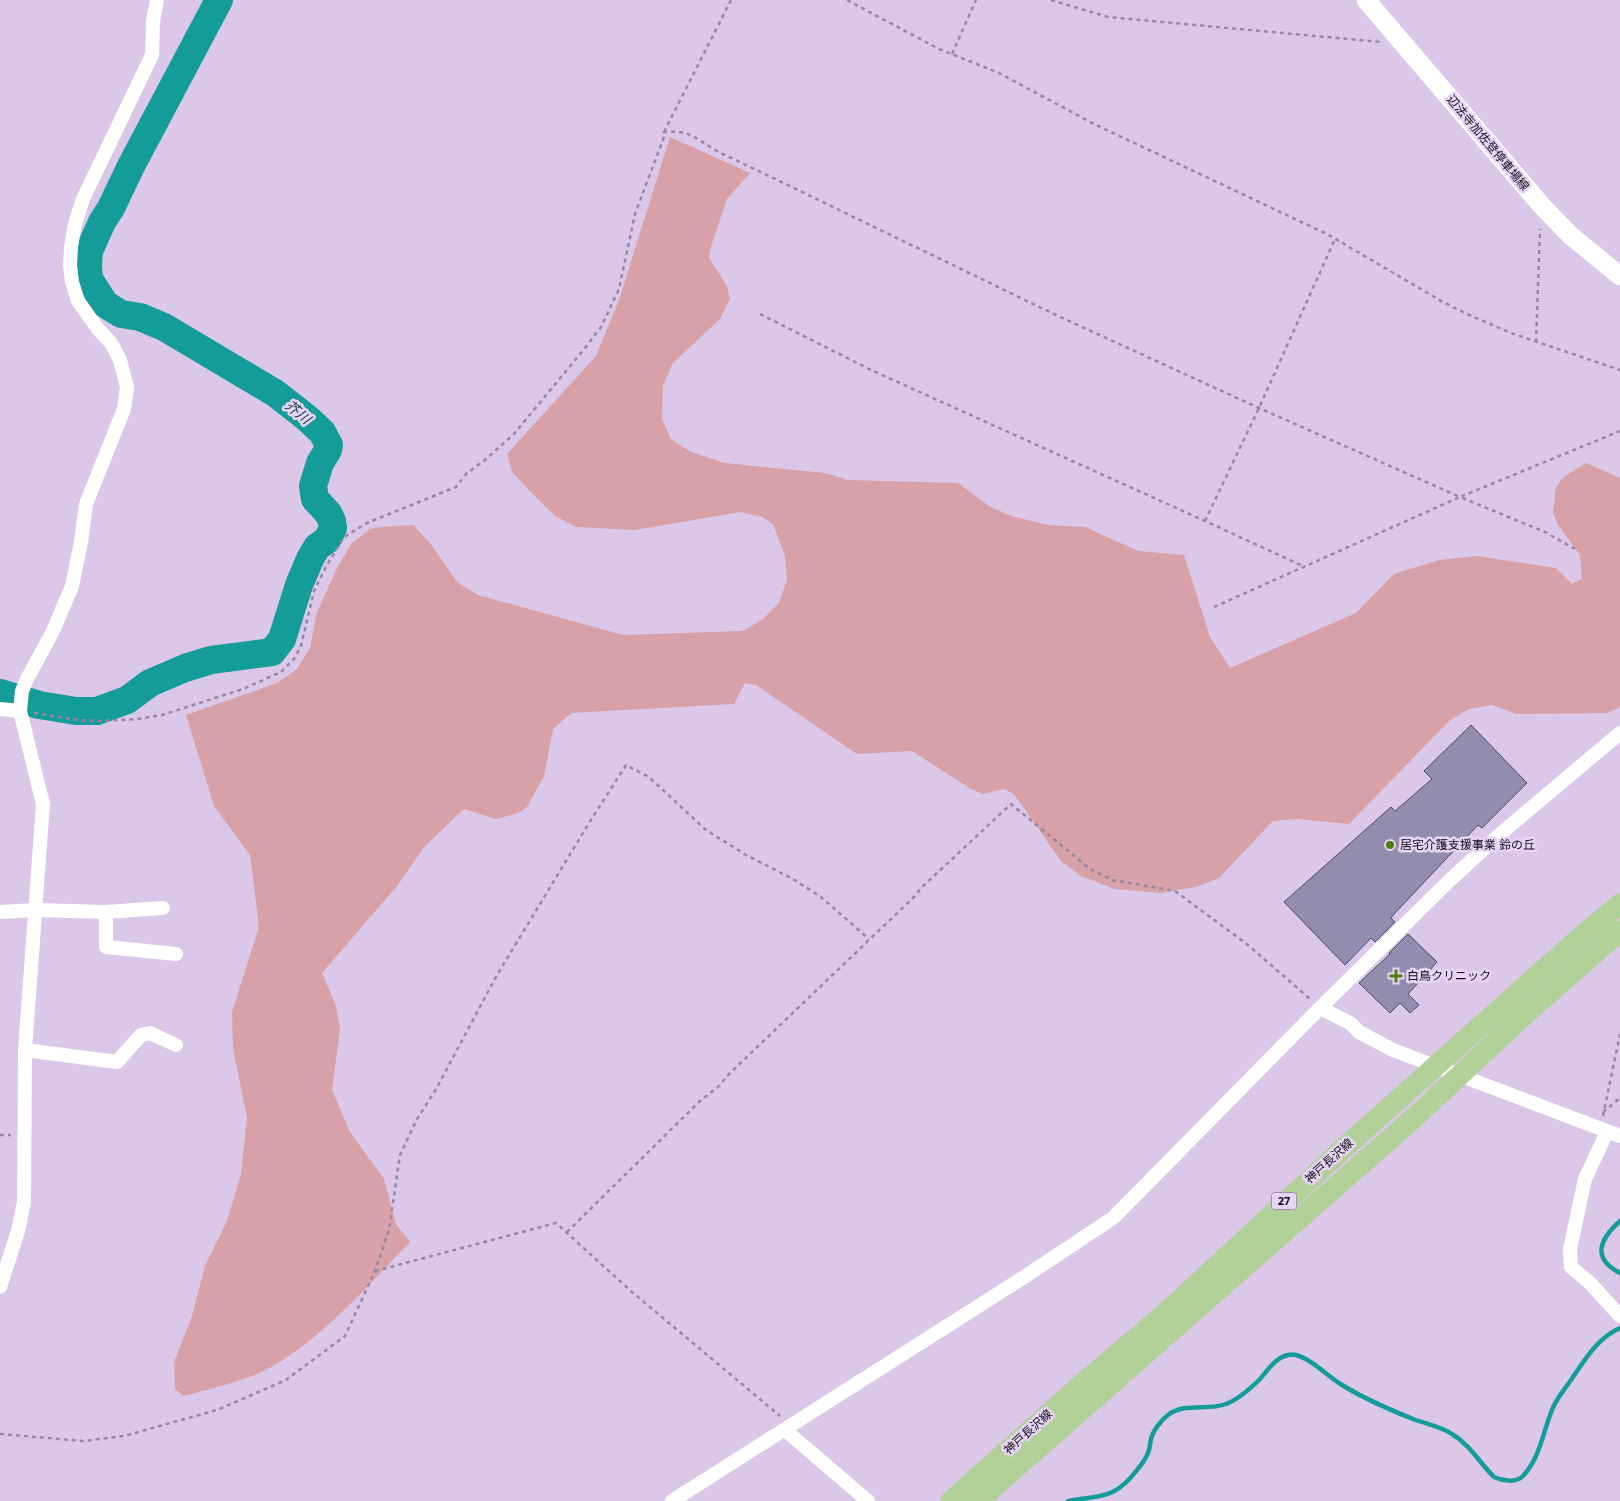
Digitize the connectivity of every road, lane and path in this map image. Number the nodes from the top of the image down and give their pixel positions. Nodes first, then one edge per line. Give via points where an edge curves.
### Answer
1 (157, 0) edge
2 (731, 0) edge
3 (847, 0) edge
4 (976, 0) edge
5 (1051, 0) edge
6 (1366, 0) edge
7 (1404, 44) junction
8 (952, 54) junction
9 (664, 132) junction
10 (1540, 225) dead end
11 (1335, 239) junction
12 (1620, 276) edge
13 (760, 314) dead end
14 (1536, 342) junction
15 (1620, 370) edge
16 (1259, 408) junction
17 (1620, 431) edge
18 (1460, 497) junction
19 (1205, 521) junction
20 (1575, 550) dead end
21 (1305, 567) junction
22 (1214, 607) dead end
23 (21, 703) junction
24 (0, 709) edge
25 (1620, 733) edge
26 (1620, 904) edge
27 (162, 908) dead end
28 (34, 910) junction
29 (0, 912) edge
30 (106, 912) junction
31 (1620, 931) edge
32 (869, 939) junction
33 (176, 954) dead end
34 (1320, 1008) junction
35 (1620, 1034) edge
36 (176, 1046) dead end
37 (25, 1050) junction
38 (1435, 1067) junction
39 (1460, 1076) junction
40 (1620, 1098) edge
41 (1613, 1134) edge
42 (567, 1232) junction
43 (375, 1271) junction
44 (0, 1287) edge
45 (1620, 1316) edge
46 (788, 1428) junction
47 (0, 1434) edge
48 (672, 1501) edge
49 (868, 1501) edge
50 (951, 1501) edge
51 (978, 1501) edge

1 - 23 street via 152,56 83,199 70,247 70,265 78,301 111,343 120,360 127,387 124,409 86,504 72,586
2 - 9 path
3 - 8 path
4 - 8 path
5 - 7 path via 1108,17
6 - 7 main road, 辺法寺加佐登停車場線
7 - 12 main road, 辺法寺加佐登停車場線 via 1542,206 1570,235
8 - 11 path via 999,73 1094,124
9 - 16 path via 687,132 712,148 960,270
9 - 23 path via 635,214 619,289 596,334 514,434 466,474 456,487 367,523 344,537 314,591 298,653 281,672 204,703 162,716 138,719 78,720
10 - 14 path
11 - 14 path via 1443,302
11 - 16 path
13 - 19 path via 871,370
14 - 15 path
16 - 18 path
16 - 19 path
17 - 18 path
18 - 20 path via 1545,532
18 - 21 path
19 - 21 path
21 - 22 path
23 - 24 street
23 - 28 street via 43,804
25 - 34 street via 1498,834
26 - 38 main road, 神戸長沢線 / 27
27 - 30 street
28 - 29 street
28 - 30 street
28 - 37 street
30 - 33 street via 106,947
31 - 39 main road, 神戸長沢線 / 27 via 1528,1011
32 - 34 path via 1011,804 1090,868 1112,880 1175,891 1248,945
32 - 42 path
32 - 43 path via 821,897 706,830 649,777 626,765 497,976 417,1119 400,1155 389,1230
34 - 38 street via 1385,1046
34 - 46 street via 1113,1218
35 - 40 path via 1602,1113
36 - 37 street via 150,1033 141,1035 117,1062
37 - 44 street via 24,1202
38 - 39 street
38 - 50 main road, 神戸長沢線 / 27 via 1286,1200 1215,1269
39 - 41 street
39 - 51 main road, 神戸長沢線 / 27
41 - 45 street via 1584,1180 1570,1249 1571,1267
42 - 43 path via 556,1223
42 - 46 path
43 - 47 path via 345,1336 286,1380 217,1410 124,1436 83,1442
46 - 48 street
46 - 49 street

